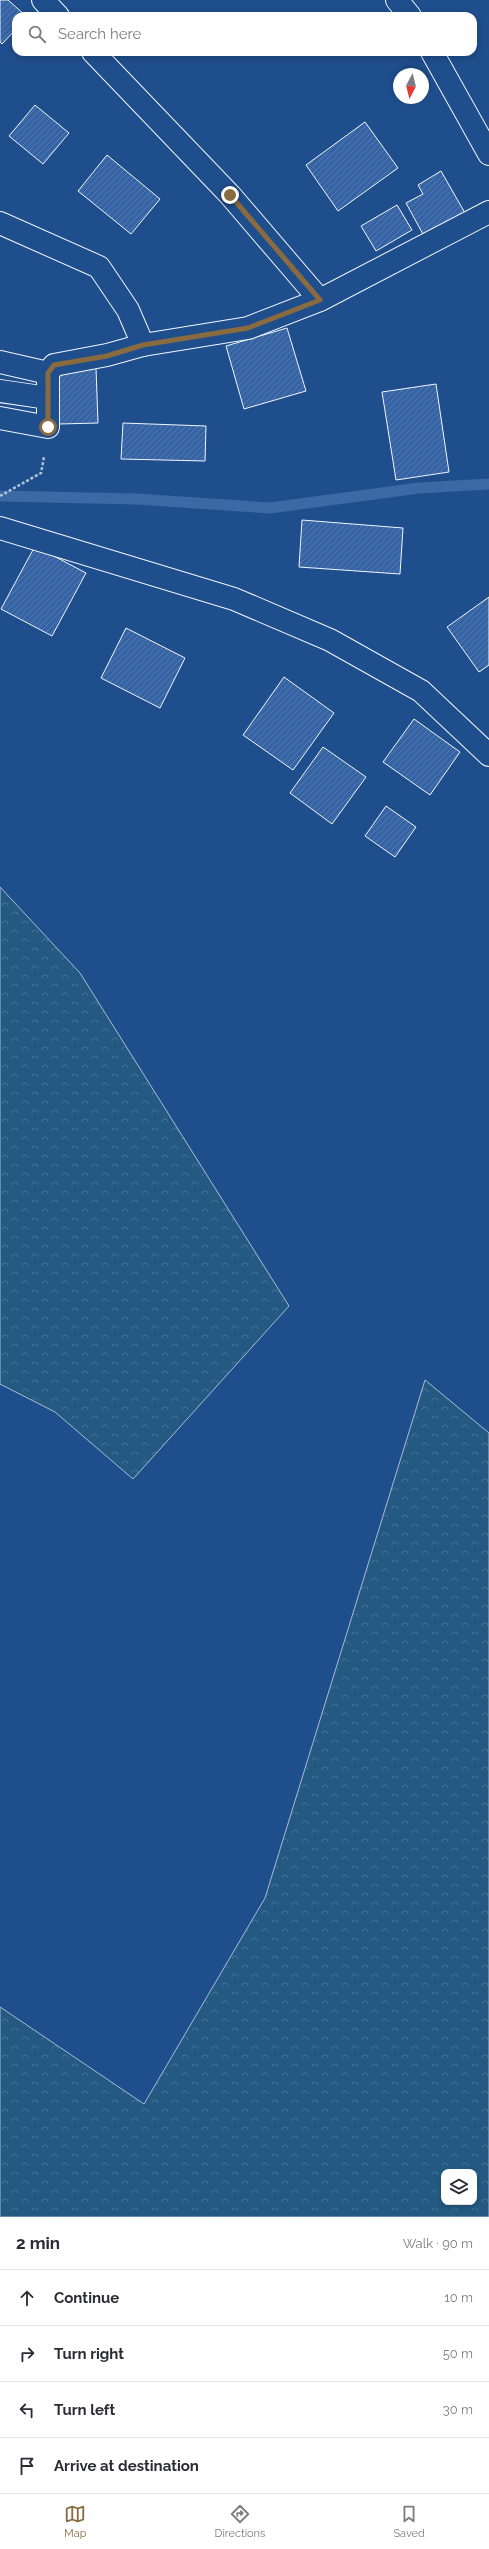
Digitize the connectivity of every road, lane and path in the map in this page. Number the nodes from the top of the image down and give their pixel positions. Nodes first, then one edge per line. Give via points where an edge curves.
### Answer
1 (43, 0) edge
2 (397, 0) edge
3 (54, 12) edge
4 (407, 12) edge
5 (96, 56) edge
6 (434, 56) edge
7 (489, 154) edge
8 (489, 212) edge
9 (0, 223) edge
10 (320, 300) junction
11 (143, 345) junction
12 (0, 362) edge
13 (48, 373) junction
14 (0, 391) edge
15 (48, 398) junction
16 (0, 418) edge
17 (48, 427) junction
18 (0, 496) edge
19 (0, 528) edge
20 (489, 755) edge

1 - 3 street
2 - 4 street
5 - 10 street via 230,195
6 - 7 street
8 - 10 street
9 - 11 street via 100,267 128,310
10 - 11 street via 248,328
11 - 13 street via 107,356 54,365
12 - 13 street
13 - 15 street
14 - 15 street
15 - 17 street
16 - 17 street
17 - 18 path via 41,473
19 - 20 street via 234,599 330,640 421,691

